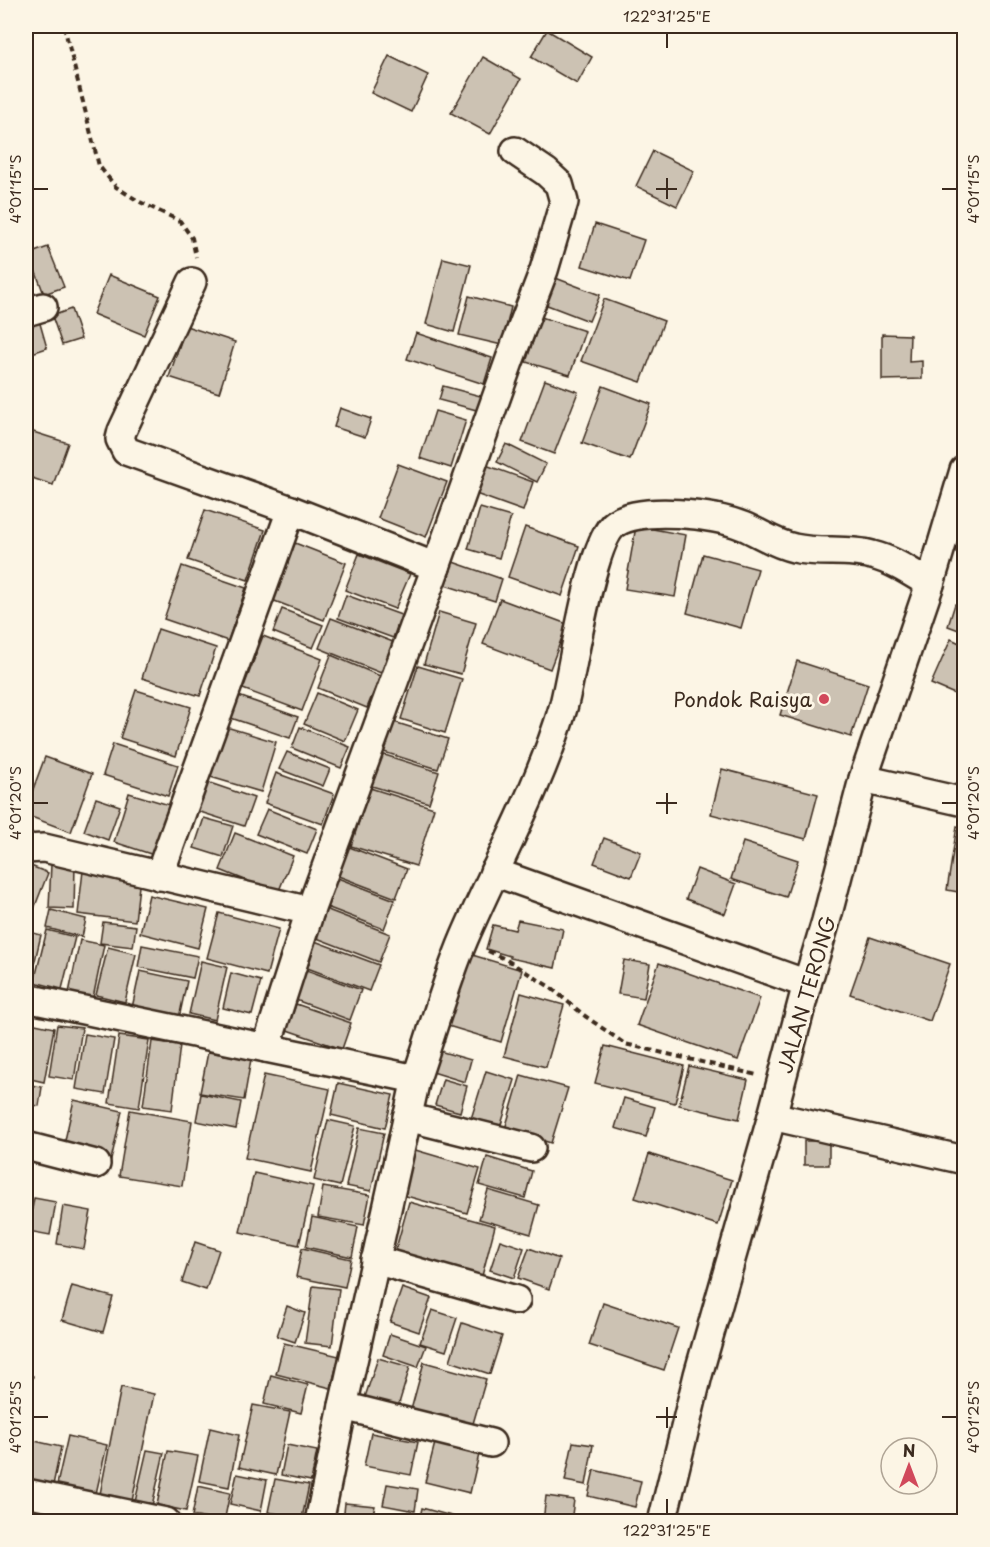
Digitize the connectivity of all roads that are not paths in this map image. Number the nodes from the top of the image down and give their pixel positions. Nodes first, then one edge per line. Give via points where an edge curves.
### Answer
1 (515, 151) dead end
2 (192, 282) road end
3 (964, 470) edge
4 (291, 510) junction
5 (436, 567) junction
6 (930, 584) junction
7 (863, 779) junction
8 (964, 802) edge
9 (26, 849) edge
10 (494, 872) junction
11 (159, 876) junction
12 (310, 911) junction
13 (807, 984) junction
14 (26, 998) edge
15 (266, 1048) junction
16 (416, 1079) junction
17 (772, 1116) junction
18 (407, 1118) junction
19 (26, 1146) edge
20 (531, 1148) dead end
21 (964, 1160) edge
22 (96, 1164) dead end
23 (375, 1260) junction
24 (516, 1300) dead end
25 (343, 1406) junction
26 (491, 1443) dead end
27 (26, 1493) edge
28 (166, 1521) edge
29 (319, 1521) edge
30 (662, 1521) edge

1 - 5 street via 559,184 564,202 544,270
2 - 4 street via 120,440 132,454
3 - 6 street, JALAN TERONG
4 - 5 street
4 - 11 street
5 - 12 street
6 - 7 street, JALAN TERONG
6 - 10 street via 872,554 793,548 742,525 697,514 628,516 614,524 602,540 563,708 529,802
7 - 8 street
7 - 13 street, JALAN TERONG
9 - 11 street via 44,848
10 - 13 street
10 - 16 street via 464,939
11 - 12 street
12 - 15 street
13 - 17 street, JALAN TERONG
14 - 15 street
15 - 16 street
16 - 18 street
17 - 21 street
17 - 30 street, JALAN TERONG via 698,1375
18 - 20 street
18 - 23 street
19 - 22 street
23 - 24 street
23 - 25 street
25 - 26 street
25 - 29 street
27 - 28 street

